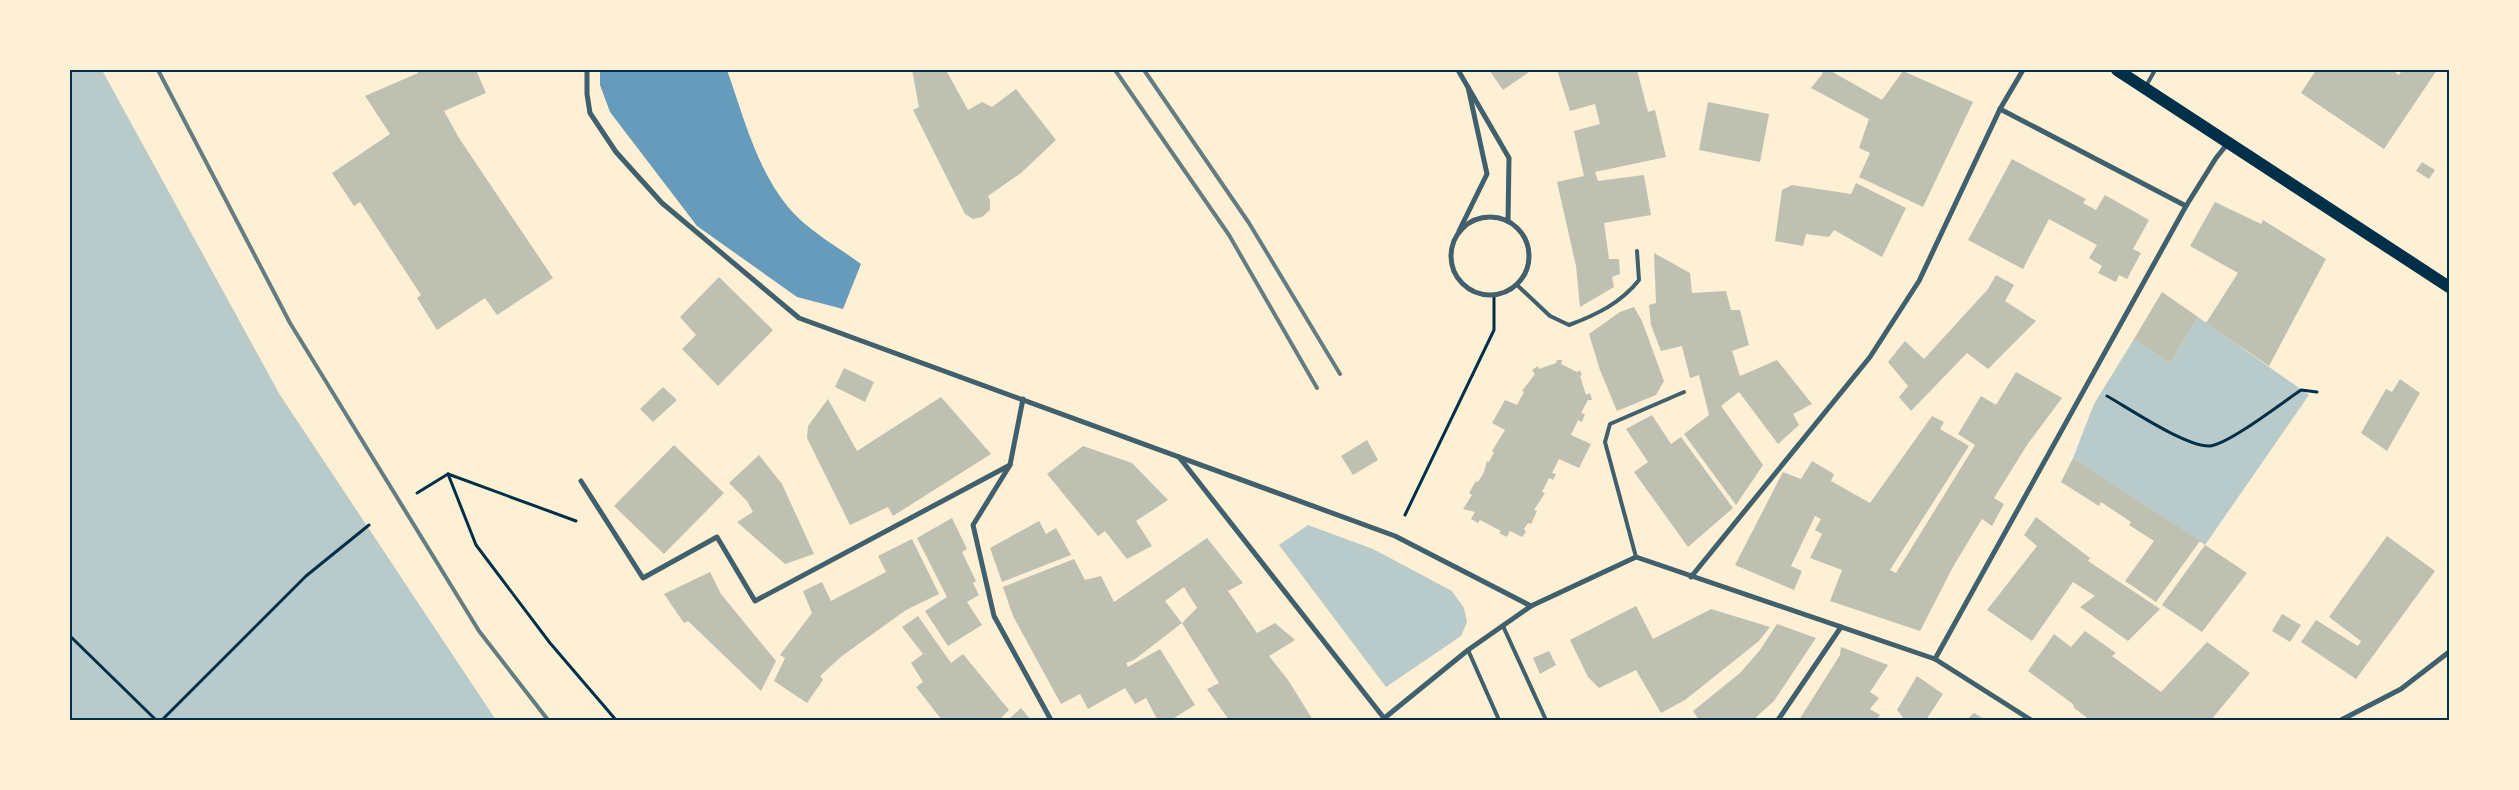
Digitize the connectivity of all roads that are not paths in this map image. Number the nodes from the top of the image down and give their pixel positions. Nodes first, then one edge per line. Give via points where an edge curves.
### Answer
1 (587, 70) edge
2 (1458, 70) edge
3 (2023, 70) edge
4 (2117, 70) edge
5 (2155, 70) edge
6 (1467, 82) junction
7 (2145, 88) junction
8 (2000, 109) junction
9 (2229, 143) junction
10 (2186, 206) junction
11 (1508, 221) junction
12 (1457, 236) junction
13 (1637, 251) dead end
14 (1517, 285) junction
15 (2449, 287) edge
16 (1684, 392) dead end
17 (1023, 399) junction
18 (1178, 457) junction
19 (1010, 465) junction
20 (581, 481) dead end
21 (1636, 557) junction
22 (1691, 578) junction
23 (1532, 606) junction
24 (1503, 626) junction
25 (1841, 627) junction
26 (1468, 650) junction
27 (2449, 652) edge
28 (1935, 659) junction
29 (1383, 719) edge
30 (1051, 720) edge
31 (1499, 720) edge
32 (1546, 720) edge
33 (1778, 720) edge
34 (2031, 720) edge
35 (2341, 720) edge

1 - 17 street via 590,113 616,152 662,203 799,318
2 - 6 street
3 - 8 street
4 - 7 main road
5 - 7 lane
6 - 11 street via 1509,158
6 - 12 street via 1487,174
7 - 9 main road
8 - 10 street
8 - 22 street via 1919,281 1870,356
9 - 10 street
9 - 15 main road
10 - 28 street
11 - 12 street via 1485,218 1474,221
11 - 14 street via 1526,239 1530,251 1525,276
12 - 14 street via 1451,260 1460,282 1470,290 1494,295
13 - 14 lane via 1639,280 1627,296 1591,317 1569,325 1550,316
16 - 21 lane via 1610,424 1605,442
17 - 18 street
17 - 19 street
18 - 23 street via 1395,536
18 - 29 street
19 - 20 street via 755,601 717,537 643,578
19 - 30 street via 973,525 994,616
21 - 22 street
21 - 23 street
22 - 25 street
23 - 24 street
24 - 26 street
24 - 32 lane
25 - 28 street
25 - 33 street
26 - 29 street
26 - 31 lane
27 - 35 street via 2400,689
28 - 34 street

